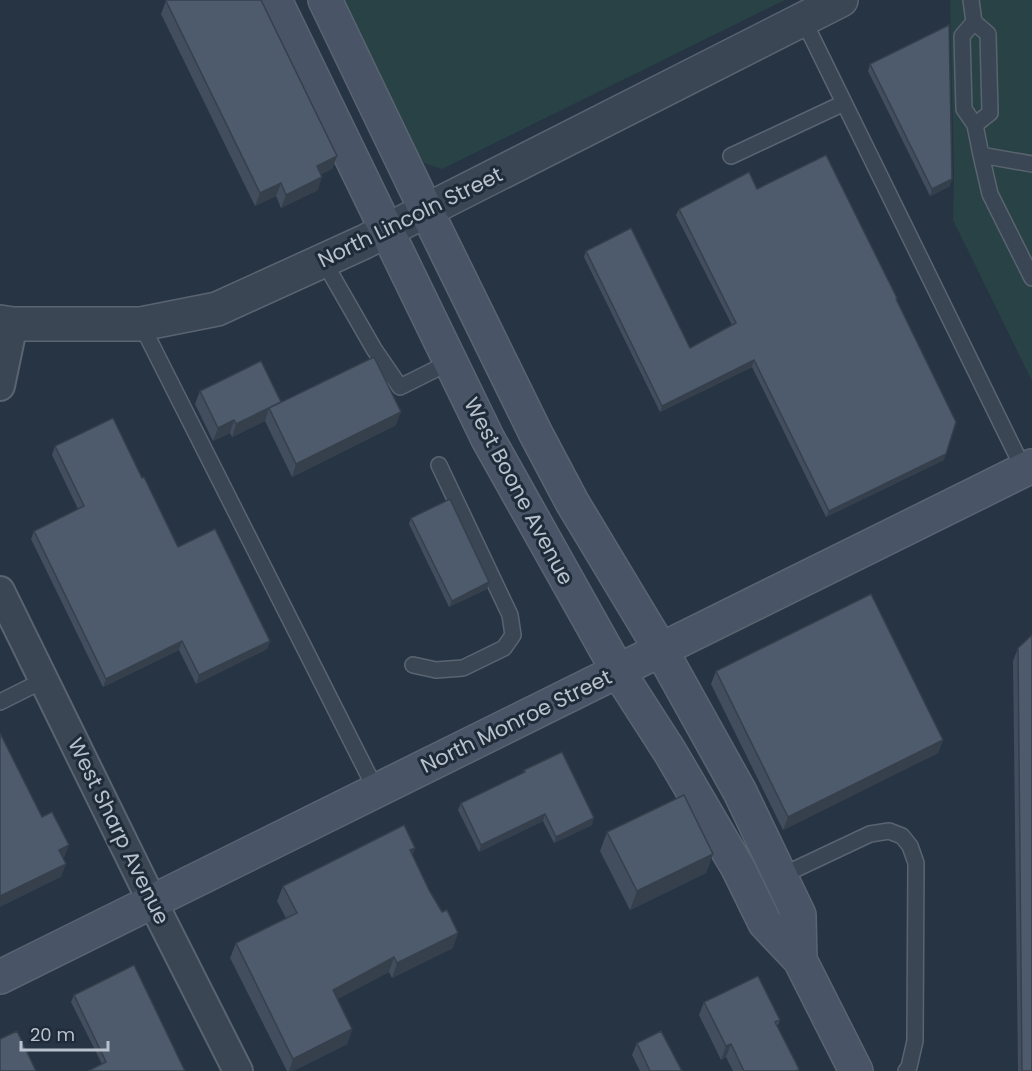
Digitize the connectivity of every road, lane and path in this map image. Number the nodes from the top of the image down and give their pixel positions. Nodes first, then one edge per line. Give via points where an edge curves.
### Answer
1 (275, 0) edge
2 (325, 0) edge
3 (841, 0) edge
4 (971, 0) edge
5 (803, 19) junction
6 (974, 22) junction
7 (844, 103) junction
8 (975, 125) junction
9 (981, 155) junction
10 (730, 156) dead end
11 (1032, 164) edge
12 (426, 210) junction
13 (386, 230) junction
14 (323, 260) junction
15 (1032, 278) edge
16 (7, 323) edge
17 (141, 324) junction
18 (450, 362) junction
19 (0, 386) edge
20 (439, 465) dead end
21 (1029, 474) edge
22 (0, 591) edge
23 (661, 650) junction
24 (413, 664) dead end
25 (618, 671) junction
26 (44, 680) junction
27 (0, 702) edge
28 (376, 790) junction
29 (781, 876) junction
30 (152, 901) junction
31 (800, 960) junction
32 (0, 977) edge
33 (238, 1071) edge
34 (856, 1071) edge
35 (906, 1071) edge

1 - 13 main road, West Boone Avenue
2 - 12 main road, West Boone Avenue
3 - 5 street, North Lincoln Street
4 - 6 lane
5 - 7 lane
5 - 12 street, North Lincoln Street
6 - 8 lane via 962,36 964,109
6 - 8 lane via 988,34 990,112
7 - 10 lane
7 - 21 lane
8 - 9 lane
9 - 11 lane
9 - 15 lane via 990,194
12 - 13 street, North Lincoln Street
12 - 23 main road, West Boone Avenue via 567,492
13 - 14 street, North Lincoln Street
13 - 18 main road, West Boone Avenue
14 - 17 street, North Lincoln Street via 217,309
14 - 18 lane via 400,387
16 - 17 street, North Lincoln Street
16 - 19 street, North Lincoln Street
17 - 28 lane
18 - 25 main road, West Boone Avenue via 488,439
20 - 24 lane via 510,615 513,635 504,648 463,668 436,670
21 - 23 main road, North Monroe Street
22 - 26 street, West Sharp Avenue
23 - 25 main road, North Monroe Street
23 - 29 main road, West Boone Avenue via 740,792
25 - 28 main road, North Monroe Street
25 - 31 main road, West Boone Avenue via 713,824 765,922
26 - 27 lane
26 - 30 street, West Sharp Avenue
28 - 30 main road, North Monroe Street
29 - 31 main road, West Boone Avenue via 799,915
29 - 35 lane via 870,834 888,831 902,836 910,846 916,863 915,1041
30 - 32 main road, North Monroe Street
30 - 33 street, West Sharp Avenue
31 - 34 main road, West Boone Avenue

